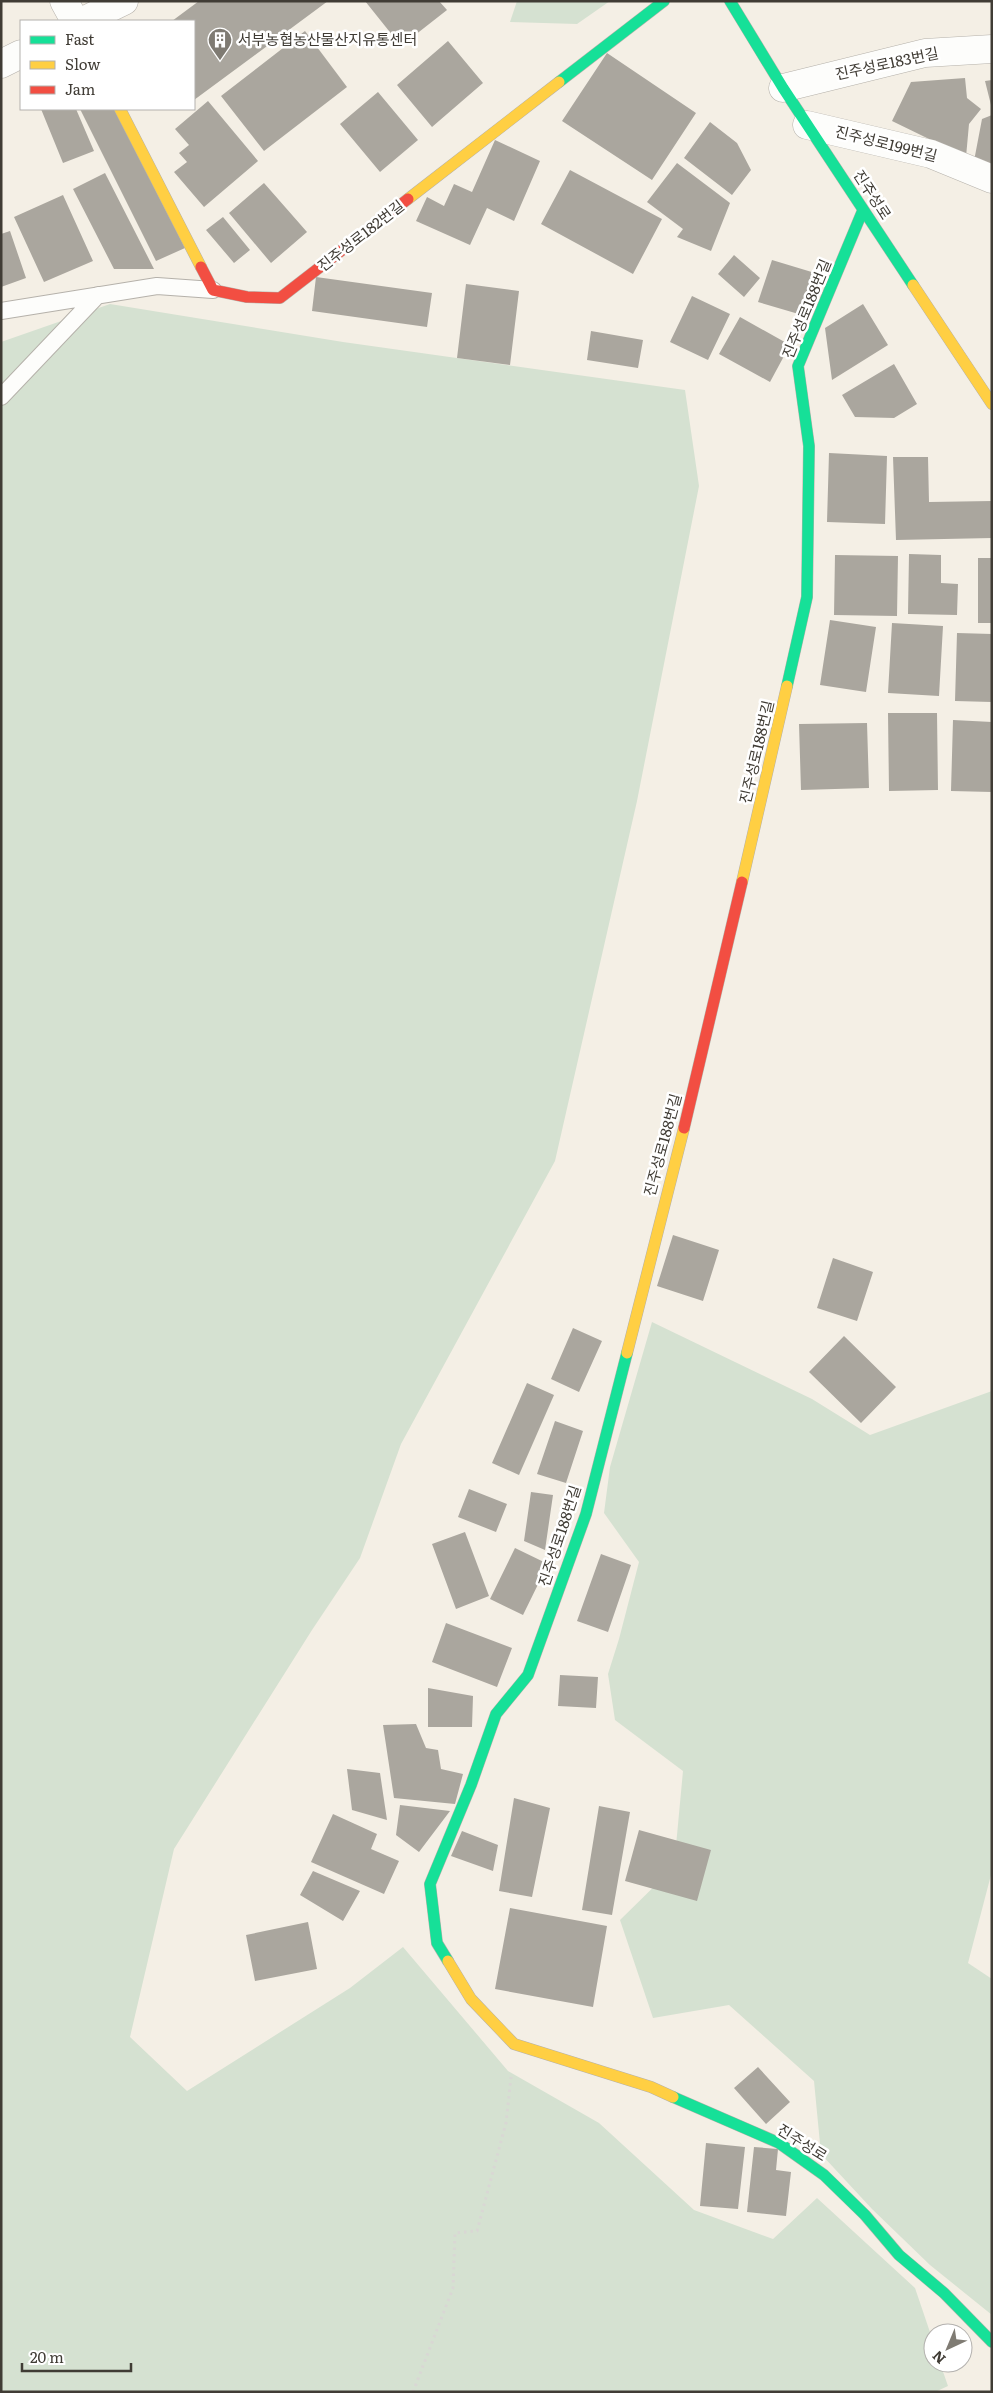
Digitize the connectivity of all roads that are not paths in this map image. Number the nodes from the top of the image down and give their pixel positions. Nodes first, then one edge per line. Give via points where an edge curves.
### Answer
1 (64, 1) edge
2 (124, 1) edge
3 (664, 1) edge
4 (730, 1) edge
5 (74, 20) edge
6 (85, 20) edge
7 (992, 49) edge
8 (20, 54) edge
9 (1, 64) edge
10 (784, 88) junction
11 (121, 110) edge
12 (807, 125) junction
13 (992, 179) edge
14 (863, 210) junction
15 (213, 290) junction
16 (98, 295) junction
17 (1, 311) edge
18 (1, 397) edge
19 (992, 404) edge
20 (514, 2044) joint
21 (992, 2342) edge

1 - 5 street
2 - 6 street
3 - 15 street, 진주성로182번길 via 280,298 247,297
4 - 10 street, 진주성로
7 - 10 street, 진주성로183번길 via 925,53
8 - 9 street
10 - 12 street, 진주성로
11 - 15 street
12 - 13 street, 진주성로199번길 via 931,154
12 - 14 street, 진주성로
14 - 19 street, 진주성로
14 - 20 street, 진주성로188번길 via 798,366 809,446 808,597 712,1016 586,1514 528,1676 496,1714 430,1884 437,1943 471,1999
15 - 16 lane, 진주성로182번길 via 156,286
16 - 17 lane, 진주성로182번길
16 - 18 lane
20 - 21 street, 진주성로 via 651,2087 779,2143 824,2174 899,2255 944,2293

